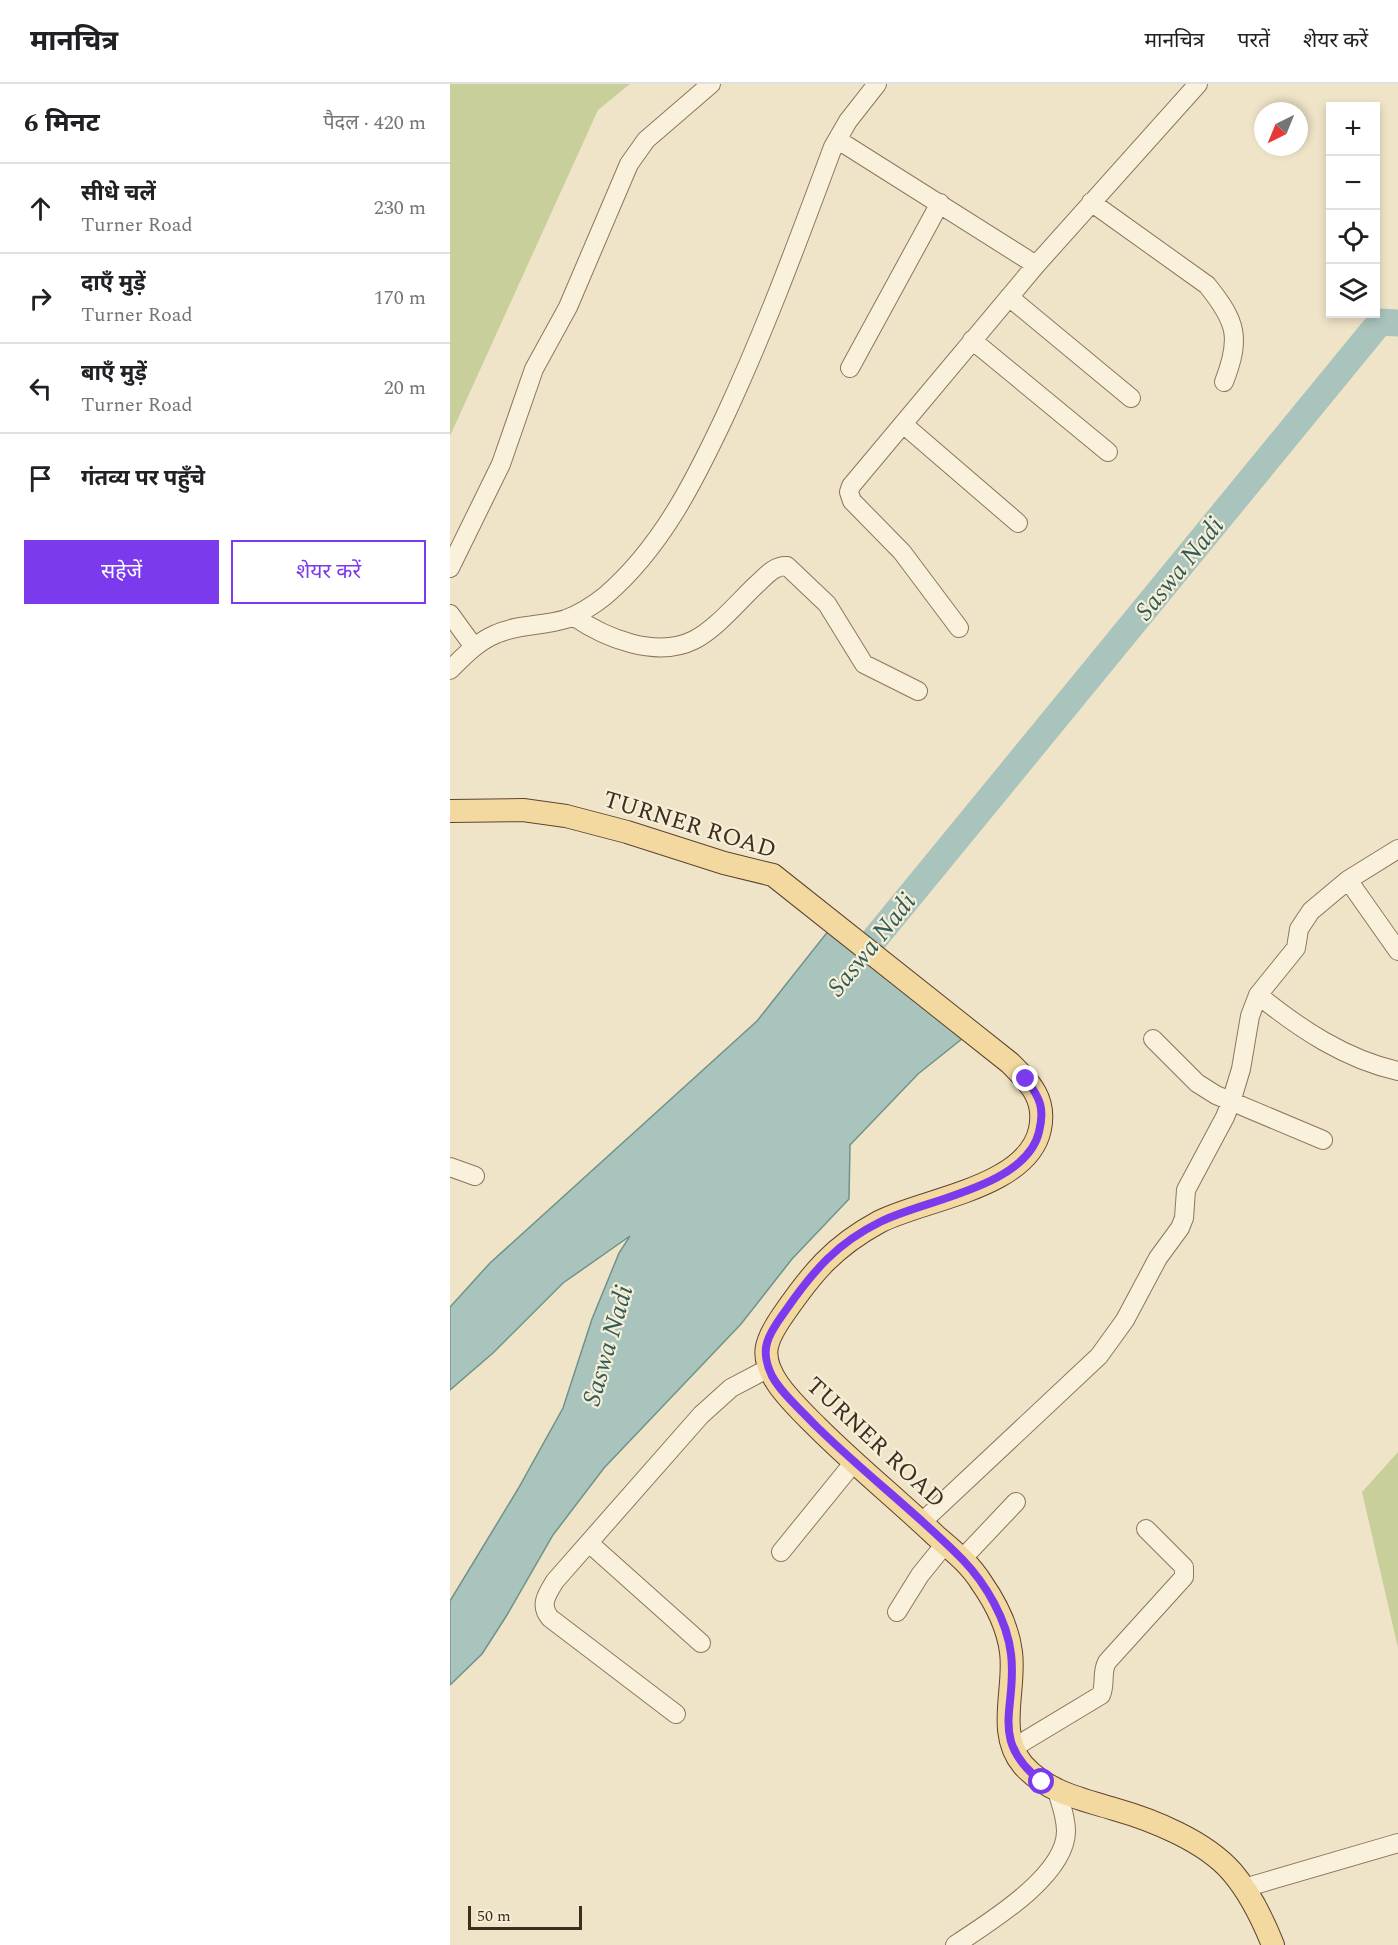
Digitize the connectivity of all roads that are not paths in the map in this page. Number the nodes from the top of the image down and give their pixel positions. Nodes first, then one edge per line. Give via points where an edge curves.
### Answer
1 (711, 84) edge
2 (877, 84) edge
3 (1197, 84) edge
4 (838, 140) junction
5 (1090, 202) junction
6 (940, 203) junction
7 (1036, 265) junction
8 (1009, 297) junction
9 (972, 340) junction
10 (850, 368) dead end
11 (1224, 382) dead end
12 (1131, 398) dead end
13 (903, 424) junction
14 (1108, 453) dead end
15 (1018, 523) dead end
16 (450, 568) edge
17 (450, 615) edge
18 (573, 616) junction
19 (959, 628) dead end
20 (474, 647) junction
21 (450, 670) edge
22 (918, 691) dead end
23 (450, 811) edge
24 (1398, 849) edge
25 (1348, 880) junction
26 (1398, 951) edge
27 (1258, 994) junction
28 (1153, 1039) dead end
29 (1398, 1071) edge
30 (1231, 1102) junction
31 (1323, 1140) dead end
32 (450, 1167) edge
33 (476, 1176) dead end
34 (769, 1368) junction
35 (854, 1462) junction
36 (1016, 1502) dead end
37 (922, 1522) junction
38 (1146, 1529) dead end
39 (589, 1543) junction
40 (945, 1544) junction
41 (781, 1552) dead end
42 (962, 1559) junction
43 (897, 1612) dead end
44 (701, 1644) dead end
45 (676, 1714) dead end
46 (1013, 1748) junction
47 (1057, 1791) junction
48 (1398, 1843) edge
49 (1244, 1888) junction
50 (955, 1945) edge
51 (1273, 1945) edge

1 - 16 street via 646,140 629,164 568,307 534,369 501,464
2 - 4 street
3 - 5 street
4 - 6 street
4 - 18 street via 756,350 689,488 652,547 625,579
5 - 7 street
5 - 11 street via 1207,285 1220,301 1232,324 1235,346
6 - 7 street
6 - 10 street
7 - 8 street
8 - 9 street
8 - 12 street
9 - 13 street
9 - 14 street
13 - 15 street
13 - 19 street via 849,492 852,501 902,552
17 - 20 street
18 - 20 street via 496,633
18 - 22 street via 605,635 636,644 677,645 707,631 769,573 781,565 787,566 827,604 864,664
20 - 21 street
23 - 34 main road, TURNER ROAD via 523,810 566,816 773,875 1010,1063 1026,1079 1040,1103 1040,1127 1033,1148 1021,1161 998,1177 966,1191 881,1221 850,1239 824,1261 771,1332 766,1350
24 - 25 street
25 - 26 street
25 - 27 street via 1303,921 1296,948
27 - 29 street via 1314,1036
27 - 30 street
28 - 30 street via 1197,1083
30 - 31 street
30 - 37 street via 1186,1190 1180,1228 1107,1346
32 - 33 street
34 - 35 main road, TURNER ROAD via 793,1403
34 - 39 street via 731,1388 700,1415
35 - 37 main road, TURNER ROAD
35 - 41 street
36 - 42 street
37 - 40 main road, TURNER ROAD
38 - 46 street via 1184,1567 1184,1577 1107,1662 1101,1695
39 - 44 street
39 - 45 street via 555,1581 544,1601 546,1613
40 - 42 main road, TURNER ROAD
40 - 43 street
42 - 46 main road, TURNER ROAD via 992,1600 1010,1643 1008,1718
46 - 47 main road, TURNER ROAD via 1034,1775
47 - 49 main road, TURNER ROAD via 1159,1824 1215,1857
47 - 50 street via 1066,1833 1051,1868 1033,1888
48 - 49 street
49 - 51 main road, TURNER ROAD

